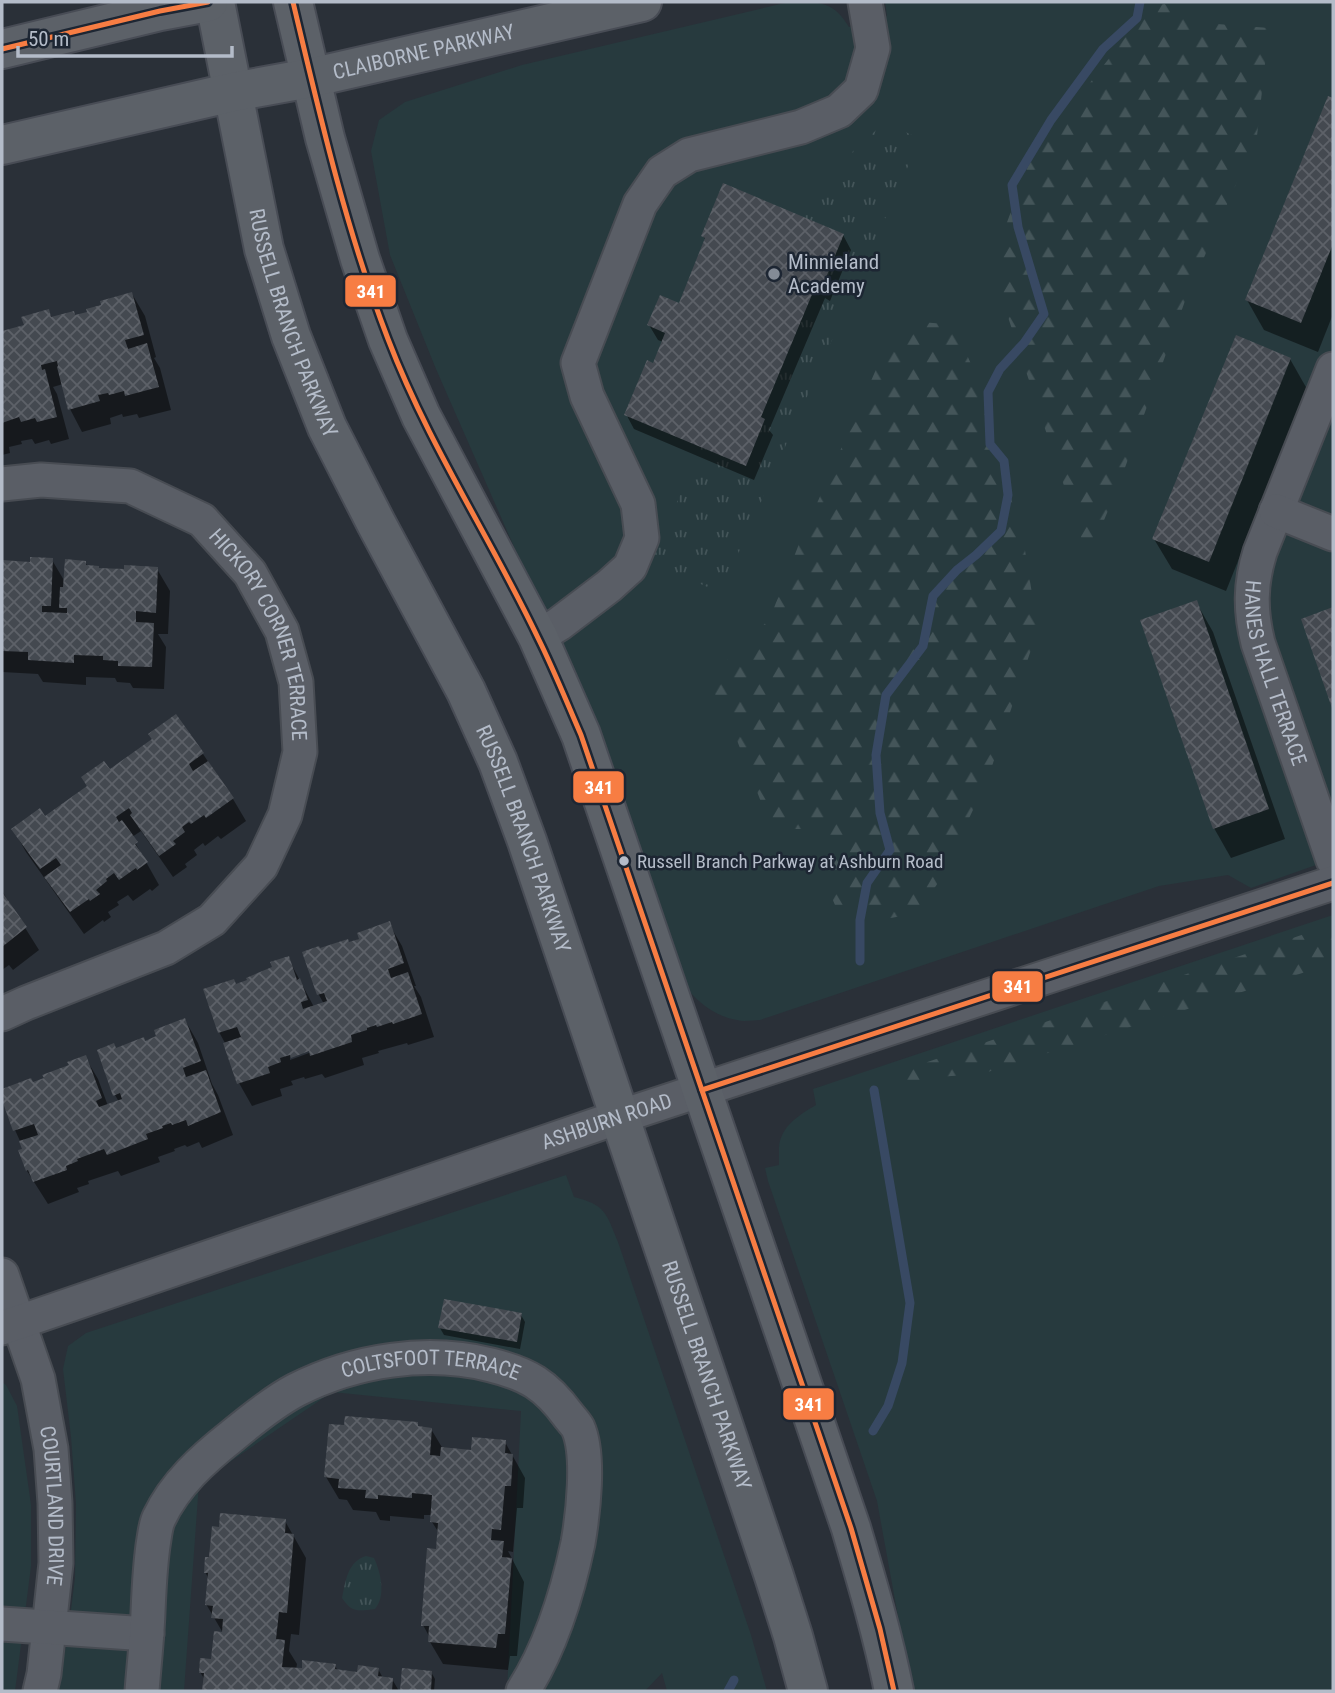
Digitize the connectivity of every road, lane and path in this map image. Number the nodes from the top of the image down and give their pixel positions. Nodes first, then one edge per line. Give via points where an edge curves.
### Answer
1 (208, 2) edge
2 (215, 2) edge
3 (293, 2) edge
4 (642, 2) edge
5 (865, 2) edge
6 (2, 49) edge
7 (310, 78) junction
8 (233, 92) junction
9 (2, 145) edge
10 (1333, 371) edge
11 (2, 484) edge
12 (1276, 511) junction
13 (1333, 534) edge
14 (538, 637) junction
15 (1333, 860) edge
16 (1333, 883) edge
17 (2, 1014) edge
18 (702, 1090) junction
19 (619, 1118) junction
20 (2, 1275) edge
21 (10, 1325) edge
22 (2, 1623) edge
23 (49, 1627) junction
24 (147, 1634) junction
25 (40, 1691) edge
26 (142, 1691) edge
27 (523, 1691) edge
28 (808, 1691) edge
29 (894, 1691) edge

1 - 6 main road
2 - 8 main road, RUSSELL BRANCH PARKWAY
3 - 7 main road
4 - 7 main road, CLAIBORNE PARKWAY
5 - 14 street via 873,48 861,90 839,111 801,127 689,155 662,172 640,204 578,363 587,396 638,505 642,538 630,567
7 - 8 main road, CLAIBORNE PARKWAY
7 - 14 main road via 360,259 388,340 421,416
8 - 9 main road, CLAIBORNE PARKWAY
8 - 19 main road, RUSSELL BRANCH PARKWAY via 264,249 291,336 327,427 466,691 498,762
10 - 12 street, HANES HALL TERRACE
11 - 17 street, HICKORY CORNER TERRACE via 41,480 130,486 202,520 250,573 282,631 296,682 300,752 285,815 261,866 212,920 166,948
12 - 13 street
12 - 15 street, HANES HALL TERRACE via 1251,588 1253,625
14 - 18 main road via 581,735
16 - 18 street, ASHBURN ROAD
18 - 19 street, ASHBURN ROAD
18 - 29 main road via 851,1528
19 - 21 street, ASHBURN ROAD
19 - 28 main road, RUSSELL BRANCH PARKWAY via 774,1576
20 - 21 street
21 - 23 street, COURTLAND DRIVE via 38,1379 51,1449 56,1563
22 - 23 street
23 - 24 street
23 - 25 street, COURTLAND DRIVE
24 - 26 street, COLTSFOOT TERRACE
24 - 27 street, COLTSFOOT TERRACE via 151,1556 158,1521 176,1489 205,1457 293,1392 351,1368 410,1359 480,1362 540,1384 578,1428 585,1460 581,1527 571,1575 552,1635

